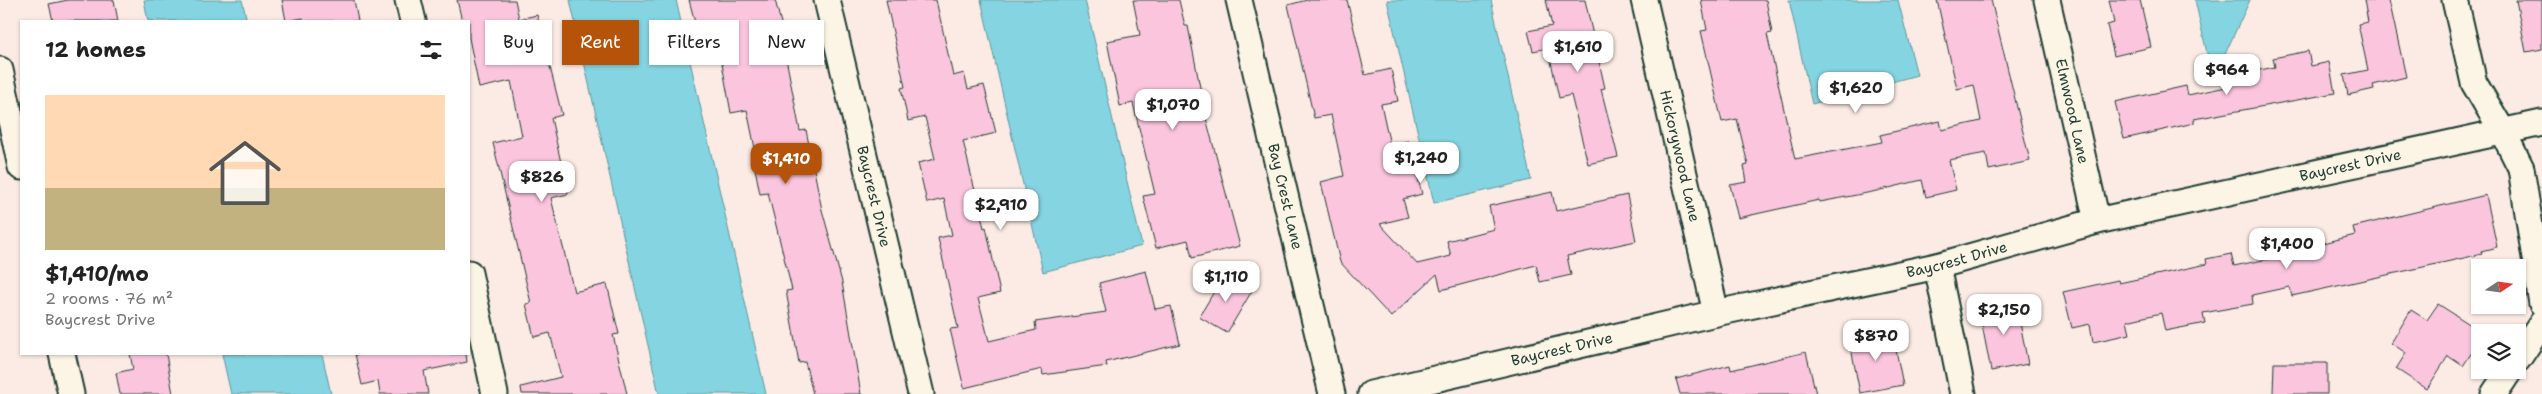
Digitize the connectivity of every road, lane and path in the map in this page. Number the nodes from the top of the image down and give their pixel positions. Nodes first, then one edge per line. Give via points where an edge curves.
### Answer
1 (408, 0) edge
2 (827, 0) edge
3 (1239, 0) edge
4 (1644, 0) edge
5 (2047, 0) edge
6 (2455, 0) edge
7 (413, 20) edge
8 (0, 70) edge
9 (2542, 123) edge
10 (2503, 132) junction
11 (20, 162) edge
12 (2097, 221) junction
13 (1937, 266) junction
14 (470, 277) edge
15 (2542, 304) edge
16 (1716, 313) junction
17 (2542, 323) edge
18 (2526, 347) edge
19 (62, 355) edge
20 (2504, 379) edge
21 (71, 394) edge
22 (496, 394) edge
23 (921, 394) edge
24 (1332, 394) edge
25 (1371, 394) edge
26 (1963, 394) edge
27 (2494, 394) edge

1 - 7 street
2 - 23 street, Baycrest Drive
3 - 24 street, Bay Crest Lane
4 - 16 street, Hickorywood Lane
5 - 12 street, Elmwood Lane
6 - 10 street via 2474,83
8 - 11 street
9 - 10 street, Baycrest Drive
10 - 12 street, Baycrest Drive
10 - 15 street via 2521,168
12 - 13 street, Baycrest Drive
13 - 16 street, Baycrest Drive
13 - 26 street
14 - 22 street
16 - 25 street, Baycrest Drive
17 - 18 street
19 - 21 street
20 - 27 street

